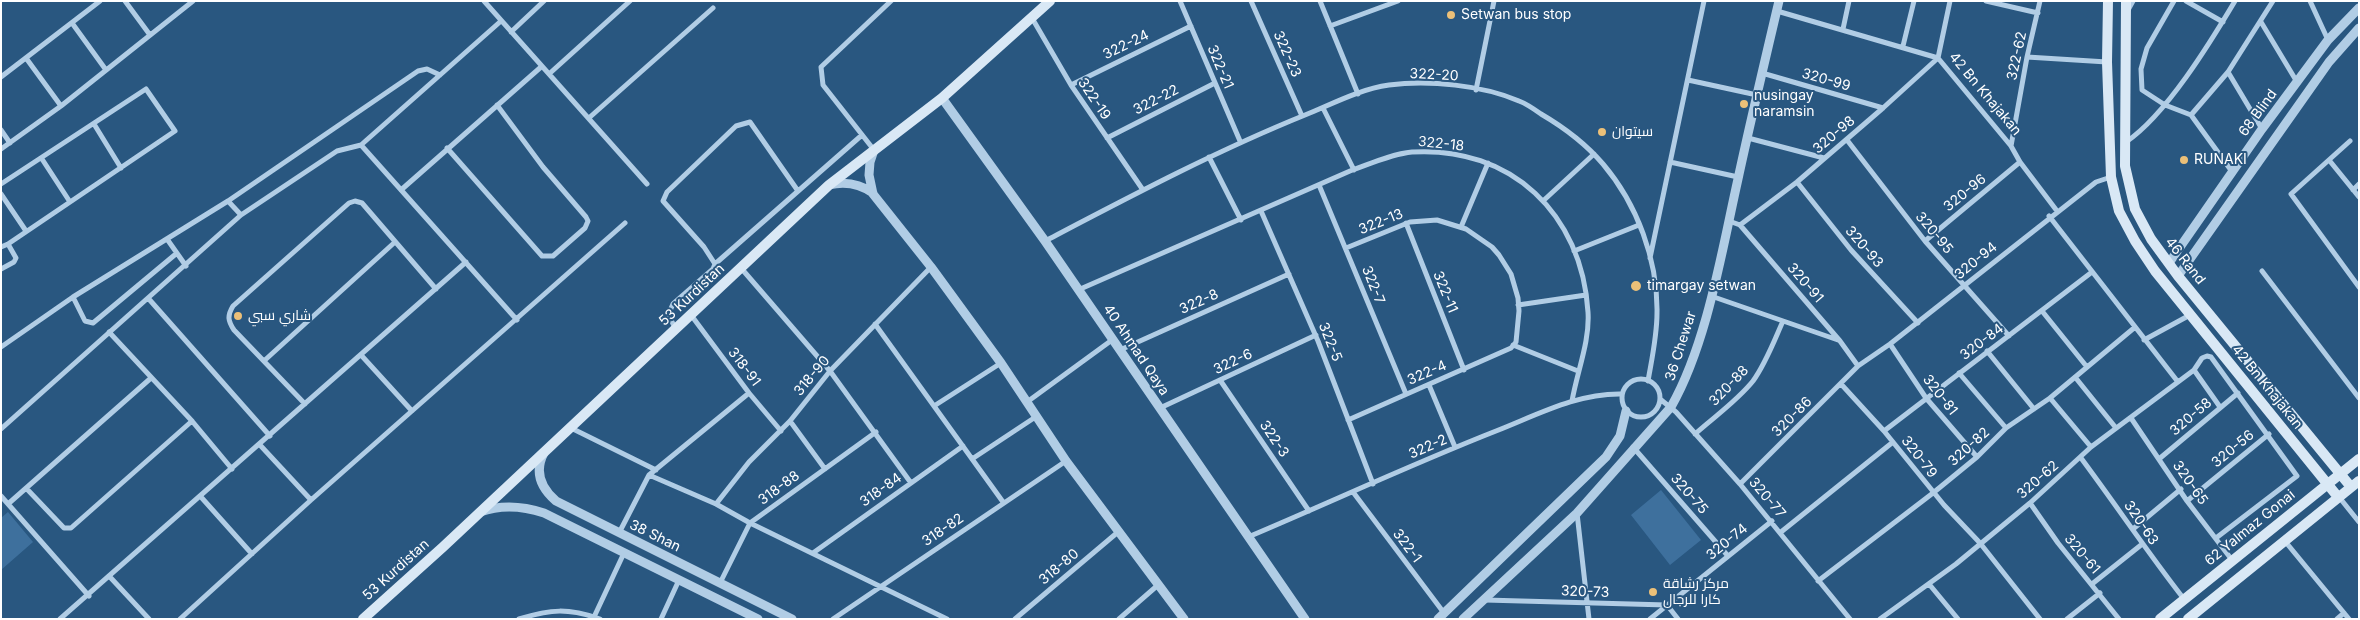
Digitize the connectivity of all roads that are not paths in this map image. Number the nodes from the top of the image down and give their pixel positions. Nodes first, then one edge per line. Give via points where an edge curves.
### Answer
1 (100, 1) edge
2 (125, 1) edge
3 (193, 1) edge
4 (484, 1) edge
5 (544, 1) edge
6 (630, 1) edge
7 (892, 1) edge
8 (1050, 1) edge
9 (1180, 1) edge
10 (1251, 1) edge
11 (1320, 1) edge
12 (1398, 1) edge
13 (1494, 1) edge
14 (1704, 1) edge
15 (1849, 1) edge
16 (1914, 1) edge
17 (1950, 1) edge
18 (1986, 1) edge
19 (2040, 1) edge
20 (2108, 1) edge
21 (2126, 1) edge
22 (2133, 1) edge
23 (2174, 1) edge
24 (2186, 1) edge
25 (2235, 1) edge
26 (2273, 1) edge
27 (2310, 1) edge
28 (1388, 3) edge
29 (1778, 6) edge
30 (713, 8) dead end
31 (2359, 8) edge
32 (2126, 12) junction
33 (2038, 13) junction
34 (1032, 17) junction
35 (500, 21) junction
36 (2223, 22) junction
37 (2261, 22) junction
38 (72, 23) junction
39 (1191, 26) junction
40 (1330, 26) junction
41 (2359, 28) edge
42 (1843, 29) junction
43 (511, 32) junction
44 (150, 35) junction
45 (2328, 40) junction
46 (1902, 46) junction
47 (2027, 57) junction
48 (26, 58) junction
49 (1938, 58) junction
50 (2107, 62) junction
51 (541, 66) junction
52 (106, 70) junction
53 (2228, 72) junction
54 (1762, 73) junction
55 (549, 74) junction
56 (440, 75) junction
57 (1, 77) edge
58 (1688, 80) junction
59 (2298, 82) junction
60 (1215, 83) junction
61 (1071, 85) junction
62 (1476, 90) junction
63 (1358, 94) junction
64 (1757, 95) junction
65 (942, 98) junction
66 (497, 104) junction
67 (2165, 104) junction
68 (2126, 105) junction
69 (61, 106) junction
70 (2108, 106) junction
71 (1323, 108) junction
72 (1883, 108) junction
73 (2191, 115) junction
74 (1302, 116) junction
75 (590, 118) junction
76 (94, 124) junction
77 (1, 130) edge
78 (2262, 130) junction
79 (862, 135) junction
80 (1107, 138) junction
81 (1748, 138) junction
82 (1847, 140) junction
83 (1240, 141) junction
84 (2350, 142) dead end
85 (2125, 143) junction
86 (10, 144) junction
87 (362, 145) junction
88 (2011, 146) junction
89 (2, 148) edge
90 (447, 148) junction
91 (874, 150) junction
92 (1594, 154) junction
93 (1209, 157) junction
94 (1824, 158) junction
95 (42, 159) junction
96 (2329, 160) junction
97 (1670, 162) junction
98 (2020, 162) junction
99 (1488, 163) junction
100 (121, 168) junction
101 (1354, 170) junction
102 (2233, 173) junction
103 (2111, 177) junction
104 (1738, 178) junction
105 (1797, 182) junction
106 (1, 184) edge
107 (647, 184) dead end
108 (2359, 184) edge
109 (829, 185) junction
110 (1319, 185) junction
111 (401, 190) junction
112 (1143, 190) junction
113 (2353, 190) junction
114 (798, 191) junction
115 (1, 194) edge
116 (873, 194) junction
117 (2359, 197) edge
118 (228, 201) junction
119 (1543, 201) junction
120 (70, 202) junction
121 (1261, 211) junction
122 (2057, 211) junction
123 (241, 215) junction
124 (2049, 216) junction
125 (1241, 220) junction
126 (1729, 221) junction
127 (625, 223) dead end
128 (1406, 223) junction
129 (1740, 224) junction
130 (1639, 225) junction
131 (1462, 227) junction
132 (26, 231) junction
133 (167, 239) junction
134 (1045, 241) junction
135 (1925, 241) junction
136 (395, 242) junction
137 (8, 244) junction
138 (1, 248) edge
139 (1346, 248) junction
140 (1574, 252) junction
141 (177, 253) junction
142 (1650, 258) junction
143 (466, 262) junction
144 (2169, 263) junction
145 (715, 264) junction
146 (186, 266) junction
147 (931, 267) junction
148 (741, 268) junction
149 (1, 269) edge
150 (2262, 271) dead end
151 (2092, 272) junction
152 (1288, 274) junction
153 (2178, 276) junction
154 (1965, 285) junction
155 (2359, 287) edge
156 (436, 289) junction
157 (1078, 290) junction
158 (1586, 295) junction
159 (1711, 296) junction
160 (74, 297) junction
161 (148, 298) junction
162 (1518, 305) junction
163 (2042, 311) junction
164 (691, 315) junction
165 (2190, 315) junction
166 (517, 320) junction
167 (1783, 321) junction
168 (1918, 323) junction
169 (875, 324) junction
170 (2134, 328) junction
171 (676, 329) junction
172 (109, 332) junction
173 (1316, 335) junction
174 (2009, 336) junction
175 (1112, 340) junction
176 (2144, 340) junction
177 (1840, 341) junction
178 (1890, 344) junction
179 (1513, 346) junction
180 (1, 347) edge
181 (1120, 350) junction
182 (1987, 351) junction
183 (361, 356) junction
184 (265, 360) junction
185 (1000, 363) junction
186 (1858, 366) junction
187 (2087, 367) junction
188 (1464, 370) junction
189 (2194, 370) junction
190 (830, 371) junction
191 (1578, 371) junction
192 (1959, 373) junction
193 (2075, 377) junction
194 (151, 378) junction
195 (1220, 380) junction
196 (1648, 380) junction
197 (2178, 382) junction
198 (1841, 384) junction
199 (1429, 385) junction
200 (2238, 393) junction
201 (749, 394) junction
202 (1406, 394) junction
203 (1622, 394) junction
204 (1926, 398) junction
205 (2050, 398) junction
206 (2359, 398) edge
207 (1660, 399) junction
208 (1572, 401) junction
209 (1027, 402) junction
210 (305, 404) junction
211 (934, 406) junction
212 (1671, 407) junction
213 (2220, 407) junction
214 (1159, 408) junction
215 (2034, 409) junction
216 (412, 411) junction
217 (1626, 411) junction
218 (1656, 411) junction
219 (1037, 416) junction
220 (2131, 418) junction
221 (1348, 420) junction
222 (192, 421) junction
223 (790, 421) junction
224 (570, 428) junction
225 (1652, 428) junction
226 (2006, 428) junction
227 (2116, 428) junction
228 (1, 429) edge
229 (781, 431) junction
230 (1884, 431) junction
231 (876, 432) junction
232 (1695, 434) junction
233 (2269, 434) junction
234 (270, 436) junction
235 (1893, 442) junction
236 (260, 445) junction
237 (963, 446) junction
238 (1455, 447) junction
239 (1634, 447) junction
240 (2091, 447) junction
241 (544, 453) junction
242 (1977, 457) junction
243 (2081, 458) junction
244 (2159, 458) junction
245 (972, 459) junction
246 (2359, 460) edge
247 (1066, 461) junction
248 (825, 468) junction
249 (232, 469) junction
250 (656, 470) junction
251 (2341, 473) junction
252 (649, 475) junction
253 (911, 483) junction
254 (2328, 483) junction
255 (1372, 484) junction
256 (1740, 484) junction
257 (2355, 484) edge
258 (26, 488) junction
259 (2181, 490) junction
260 (1353, 492) junction
261 (1933, 493) junction
262 (1, 496) edge
263 (201, 497) junction
264 (2338, 497) junction
265 (311, 500) junction
266 (2188, 501) junction
267 (1003, 502) junction
268 (2030, 503) junction
269 (8, 504) junction
270 (716, 504) junction
271 (1309, 511) junction
272 (480, 512) junction
273 (1577, 513) junction
274 (1772, 521) junction
275 (750, 522) junction
276 (2359, 522) edge
277 (2133, 529) junction
278 (1118, 532) junction
279 (1781, 532) junction
280 (619, 534) junction
281 (1248, 536) junction
282 (2216, 538) junction
283 (2284, 540) junction
284 (1980, 543) junction
285 (2141, 545) junction
286 (624, 553) junction
287 (813, 553) junction
288 (252, 554) junction
289 (1728, 556) junction
290 (2232, 560) junction
291 (110, 577) junction
292 (679, 580) junction
293 (1818, 581) junction
294 (720, 583) junction
295 (1930, 584) junction
296 (2092, 584) junction
297 (1158, 585) junction
298 (881, 586) junction
299 (2100, 593) junction
300 (89, 596) junction
301 (2184, 599) junction
302 (1484, 600) junction
303 (1587, 603) junction
304 (1667, 605) junction
305 (2344, 613) junction
306 (1441, 616) edge
307 (597, 618) edge
308 (60, 619) edge
309 (149, 619) edge
310 (180, 619) edge
311 (362, 619) edge
312 (518, 619) edge
313 (661, 619) edge
314 (758, 619) edge
315 (792, 619) edge
316 (833, 619) edge
317 (947, 619) edge
318 (1015, 619) edge
319 (1119, 619) edge
320 (1184, 619) edge
321 (1305, 619) edge
322 (1463, 619) edge
323 (1589, 619) edge
324 (1650, 619) edge
325 (1678, 619) edge
326 (1850, 619) edge
327 (1881, 619) edge
328 (1958, 619) edge
329 (2040, 619) edge
330 (2067, 619) edge
331 (2119, 619) edge
332 (2160, 619) edge
333 (2188, 619) edge
334 (2337, 619) edge
335 (2350, 619) edge

1 - 38 street
2 - 44 street
3 - 44 street
4 - 35 street
5 - 43 street
6 - 55 street
7 - 79 street via 822,67 823,85
8 - 34 main road, 53 Kurdistan
9 - 39 street, 322-21
10 - 74 street, 322-23
11 - 40 street
12 - 28 street
13 - 62 street
14 - 58 street
15 - 42 street
16 - 46 street
17 - 49 street
18 - 33 street
19 - 33 street, 322-62
20 - 50 main road
21 - 32 main road, 46 Rand
22 - 32 street
23 - 67 street via 2147,48 2141,69 2142,90
24 - 36 street
25 - 36 street
26 - 37 street
27 - 45 street
28 - 40 street
29 - 42 street, 42 Bn Khajakan
29 - 54 street, 36 Chewar
30 - 75 street
31 - 45 street, 68 Blind
32 - 68 main road, 46 Rand
33 - 47 street, 322-62
34 - 61 street, 322-19
34 - 65 main road, 53 Kurdistan
35 - 43 street
35 - 56 street
36 - 67 street
37 - 53 street
37 - 59 street
38 - 48 street
38 - 52 street
39 - 60 street, 322-21
39 - 61 street, 322-24
40 - 63 street
41 - 153 street via 2330,62
42 - 46 street, 42 Bn Khajakan
43 - 51 street
44 - 52 street
45 - 59 street, 68 Blind
46 - 49 street, 42 Bn Khajakan
47 - 50 street
47 - 88 street, 322-62
48 - 57 street
48 - 69 street
49 - 72 street, 320-98
49 - 88 street, 42 Bn Khajakan
50 - 70 main road
51 - 55 street
51 - 66 street
52 - 69 street
53 - 73 street
53 - 78 street
54 - 64 street, 36 Chewar
54 - 72 street, 320-99
55 - 75 street
56 - 87 street
56 - 118 street via 428,69 418,71
58 - 64 street
58 - 97 street
59 - 78 street, 68 Blind
60 - 80 street, 322-22
60 - 83 street, 322-21
61 - 80 street, 322-19
62 - 63 street, 322-20 via 1438,83 1413,83 1387,85
62 - 92 street, 322-20 via 1520,101 1582,141
63 - 71 street, 322-20
64 - 81 street, 36 Chewar
65 - 91 main road, 53 Kurdistan
65 - 134 street, 40 Ahmad Qaya
66 - 90 street
66 - 90 street via 543,167 586,217 585,228 553,256 542,256
67 - 73 street
67 - 85 street via 2140,133
68 - 70 main road
68 - 85 main road, 46 Rand
69 - 86 street
70 - 103 main road
71 - 74 street, 322-20
71 - 101 street
72 - 82 street, 320-98
73 - 102 street
74 - 83 street, 322-20
75 - 107 street
76 - 95 street
76 - 100 street
76 - 100 street via 146,89 175,131
77 - 86 street
78 - 102 street, 68 Blind
79 - 91 street
79 - 114 street
80 - 112 street, 322-19
81 - 94 street
81 - 104 street, 36 Chewar
82 - 94 street, 320-98
82 - 135 street, 320-95
83 - 93 street, 322-20
84 - 96 street
85 - 144 main road, 46 Rand via 2128,182 2135,209
86 - 89 street
87 - 111 street
87 - 123 street via 337,152
88 - 98 street, 42 Bn Khajakan
90 - 111 street
91 - 109 main road, 53 Kurdistan
91 - 116 street via 869,175
92 - 119 street
92 - 130 street, 322-20 via 1618,184
93 - 112 street, 322-20
93 - 125 street
94 - 105 street, 320-98
95 - 106 street
95 - 120 street
96 - 113 street
96 - 155 street via 2290,194
97 - 104 street
97 - 142 street
98 - 122 street, 42 Bn Khajakan
98 - 135 street, 320-96
99 - 101 street, 322-18 via 1444,154 1411,152
99 - 119 street, 322-18 via 1511,173
99 - 131 street
100 - 120 street
101 - 110 street, 322-18
102 - 144 street, 68 Blind
103 - 122 street, 320-94 via 2096,182
103 - 165 main road, 42 Bn Khajakan via 2119,211 2135,241
104 - 126 street, 36 Chewar
105 - 129 street, 320-98
105 - 168 street, 320-93 via 1850,250
108 - 113 street
109 - 116 street via 849,183
109 - 148 main road, 53 Kurdistan
110 - 121 street, 322-18
110 - 139 street, 322-7
111 - 143 street
112 - 134 street, 322-20
113 - 117 street
114 - 145 street
114 - 145 street via 750,122 736,126 667,192 663,201
115 - 132 street
116 - 147 street
118 - 123 street
118 - 133 street
119 - 140 street, 322-18
120 - 132 street
121 - 125 street, 322-18
121 - 152 street, 322-5
122 - 124 street, 320-94
123 - 146 street
124 - 151 street
124 - 154 street, 320-94
125 - 157 street, 322-18
126 - 129 street
126 - 159 street, 36 Chewar
127 - 166 street
128 - 131 street, 322-13 via 1437,220
128 - 139 street, 322-13
128 - 188 street, 322-11
129 - 177 street, 320-91
130 - 140 street
130 - 142 street, 322-20
131 - 162 street, 322-13 via 1500,254 1511,274
132 - 137 street
133 - 141 street
133 - 160 street
134 - 157 street, 40 Ahmad Qaya
135 - 154 street, 320-95
136 - 156 street
136 - 184 street
136 - 184 street via 362,203 349,203 233,306 228,314 229,322
137 - 138 street
137 - 149 street via 16,258
139 - 202 street, 322-7
140 - 158 street, 322-18
141 - 146 street
141 - 160 street via 93,323 85,321
142 - 196 street, 322-20 via 1657,315
143 - 156 street
143 - 166 street
144 - 153 main road, 46 Rand
145 - 171 street via 673,304 668,315
146 - 161 street
147 - 169 street, 318-90
147 - 185 street
148 - 164 main road, 53 Kurdistan
148 - 190 street
150 - 206 street
151 - 163 street, 320-84
151 - 170 street
152 - 173 street, 322-5
152 - 181 street, 322-8
153 - 251 main road, 46 Rand
154 - 168 street, 320-94
154 - 174 street, 320-95
156 - 183 street
157 - 175 street, 40 Ahmad Qaya
158 - 162 street
158 - 191 street, 322-18 via 1588,328
159 - 167 street
159 - 212 street, 36 Chewar via 1694,358
160 - 180 street
161 - 172 street
161 - 234 street
162 - 179 street, 322-13 via 1518,331
163 - 174 street, 320-84
163 - 187 street
164 - 171 main road, 53 Kurdistan
164 - 201 street, 318-91
165 - 176 street
165 - 254 main road, 42 Bn Khajakan
166 - 216 street
167 - 177 street
167 - 232 street, 320-88 via 1752,381
168 - 178 street, 320-94
169 - 190 street, 318-90
169 - 211 street
170 - 176 street
170 - 187 street, 320-82
171 - 224 main road, 53 Kurdistan
172 - 194 street
172 - 228 street
173 - 195 street, 322-6
173 - 221 street, 322-5
174 - 182 street, 320-84
175 - 181 street, 40 Ahmad Qaya
175 - 209 street
176 - 197 street
177 - 186 street, 320-91
178 - 186 street, 320-94
178 - 204 street, 320-81
179 - 188 street, 322-4
179 - 191 street
181 - 214 street, 40 Ahmad Qaya
182 - 192 street, 320-84
182 - 215 street
183 - 210 street
183 - 216 street
184 - 210 street
185 - 209 street
185 - 211 street
186 - 198 street, 320-86
187 - 193 street, 320-82
188 - 199 street, 322-4
189 - 197 street, 320-62
189 - 200 street, 320-62 via 2202,358 2211,357
189 - 213 street
190 - 223 street, 318-90
190 - 231 street
191 - 208 street, 322-18
192 - 204 street, 320-84
192 - 226 street
193 - 205 street, 320-82
193 - 227 street
194 - 222 street
194 - 258 street
195 - 214 street, 322-6
195 - 271 street, 322-3
196 - 203 street via 1632,381
196 - 207 street via 1657,388
197 - 220 street, 320-62
198 - 230 street, 320-79
198 - 256 street, 320-86
199 - 202 street, 322-4
199 - 238 street
200 - 213 street, 320-58
200 - 233 street
201 - 229 street, 318-91
201 - 250 street
202 - 221 street, 322-4
203 - 208 street, 322-2 via 1596,395
203 - 217 street
204 - 230 street, 320-84
204 - 242 street, 320-81
205 - 215 street, 320-82
205 - 240 street
207 - 212 street, 320-77
207 - 218 street
208 - 238 street, 322-2
209 - 219 street
210 - 234 street
211 - 237 street
212 - 225 street, 36 Chewar
212 - 232 street, 320-77
213 - 244 street, 320-58
214 - 281 street, 40 Ahmad Qaya
215 - 226 street, 320-82
216 - 265 street
217 - 218 street via 1637,418
217 - 306 street via 1620,436 1606,457
218 - 225 street
219 - 245 street
219 - 247 street
220 - 227 street, 320-62
220 - 244 street, 320-65
221 - 255 street, 322-5
222 - 249 street
222 - 258 street via 71,528 64,528
223 - 229 street, 318-90
223 - 248 street
224 - 241 main road, 53 Kurdistan
224 - 250 street
225 - 239 street, 36 Chewar
226 - 242 street, 320-82
227 - 240 street, 320-62
229 - 270 street, 318-90 via 749,462
230 - 235 street, 320-79
231 - 248 street, 318-88
231 - 253 street
232 - 256 street, 320-77
233 - 266 street, 320-56
233 - 282 street via 2297,476
234 - 236 street
235 - 261 street, 320-79
235 - 279 street
236 - 249 street
236 - 265 street
237 - 245 street
237 - 253 street, 318-84
238 - 255 street, 322-2
239 - 273 street, 36 Chewar
239 - 289 street, 320-75
240 - 243 street, 320-62
241 - 272 main road, 53 Kurdistan
241 - 280 street, 38 Shan via 539,461 539,474 546,491 567,508
242 - 261 street, 320-82
243 - 268 street, 320-62
243 - 277 street, 320-63
244 - 259 street, 320-65
245 - 267 street
246 - 251 main road, 62 Yalmaz Gonai
247 - 267 street, 318-82
247 - 278 street
248 - 275 street, 318-88
249 - 263 street
250 - 252 street
251 - 254 main road, 62 Yalmaz Gonai
251 - 257 main road, 46 Rand
252 - 270 street
252 - 280 street
253 - 287 street, 318-84
254 - 264 main road, 42 Bn Khajakan
254 - 290 main road, 62 Yalmaz Gonai
255 - 260 street, 322-2
256 - 274 street, 320-77
257 - 264 main road
258 - 269 street
259 - 266 street, 320-65
259 - 277 street
260 - 271 street, 322-2
260 - 306 street, 322-1
261 - 284 street, 320-79
261 - 293 street, 320-82
262 - 269 street
263 - 288 street
263 - 291 street
264 - 276 street
264 - 283 main road
265 - 288 street
266 - 282 street, 320-65
267 - 298 street, 318-82
268 - 284 street, 320-62
268 - 296 street, 320-61 via 2058,544
269 - 300 street
270 - 275 street
271 - 281 street, 322-2
272 - 286 street, 38 Shan via 508,506 525,507 544,513
272 - 311 main road, 53 Kurdistan
273 - 302 street, 36 Chewar
273 - 303 street
274 - 279 street, 320-77
274 - 289 street, 320-74
275 - 287 street
275 - 294 street, 318-88
277 - 285 street, 320-63
278 - 297 street
278 - 318 street, 318-80
279 - 293 street, 320-77
280 - 294 street, 38 Shan
281 - 321 street, 40 Ahmad Qaya
282 - 290 street, 320-65
283 - 305 street
283 - 333 main road
284 - 295 street, 320-62
284 - 329 street, 320-79
285 - 296 street
285 - 301 street, 320-63
286 - 292 street, 38 Shan
286 - 307 street
287 - 298 street
288 - 310 street
289 - 304 street, 320-74
290 - 301 main road, 62 Yalmaz Gonai
291 - 300 street
291 - 309 street
292 - 313 street
292 - 314 street, 38 Shan
293 - 326 street, 320-77
294 - 315 street, 38 Shan
295 - 327 street, 320-62
295 - 328 street
296 - 299 street, 320-61
297 - 319 street
297 - 320 street
298 - 316 street, 318-82
298 - 317 street
299 - 330 street
299 - 331 street, 320-61
300 - 308 street
301 - 332 main road, 62 Yalmaz Gonai
302 - 303 street, 320-73
302 - 322 street, 36 Chewar
303 - 304 street, 320-73
303 - 323 street
304 - 324 street, 320-74
304 - 325 street
305 - 334 street
305 - 335 street
307 - 312 street via 557,610

